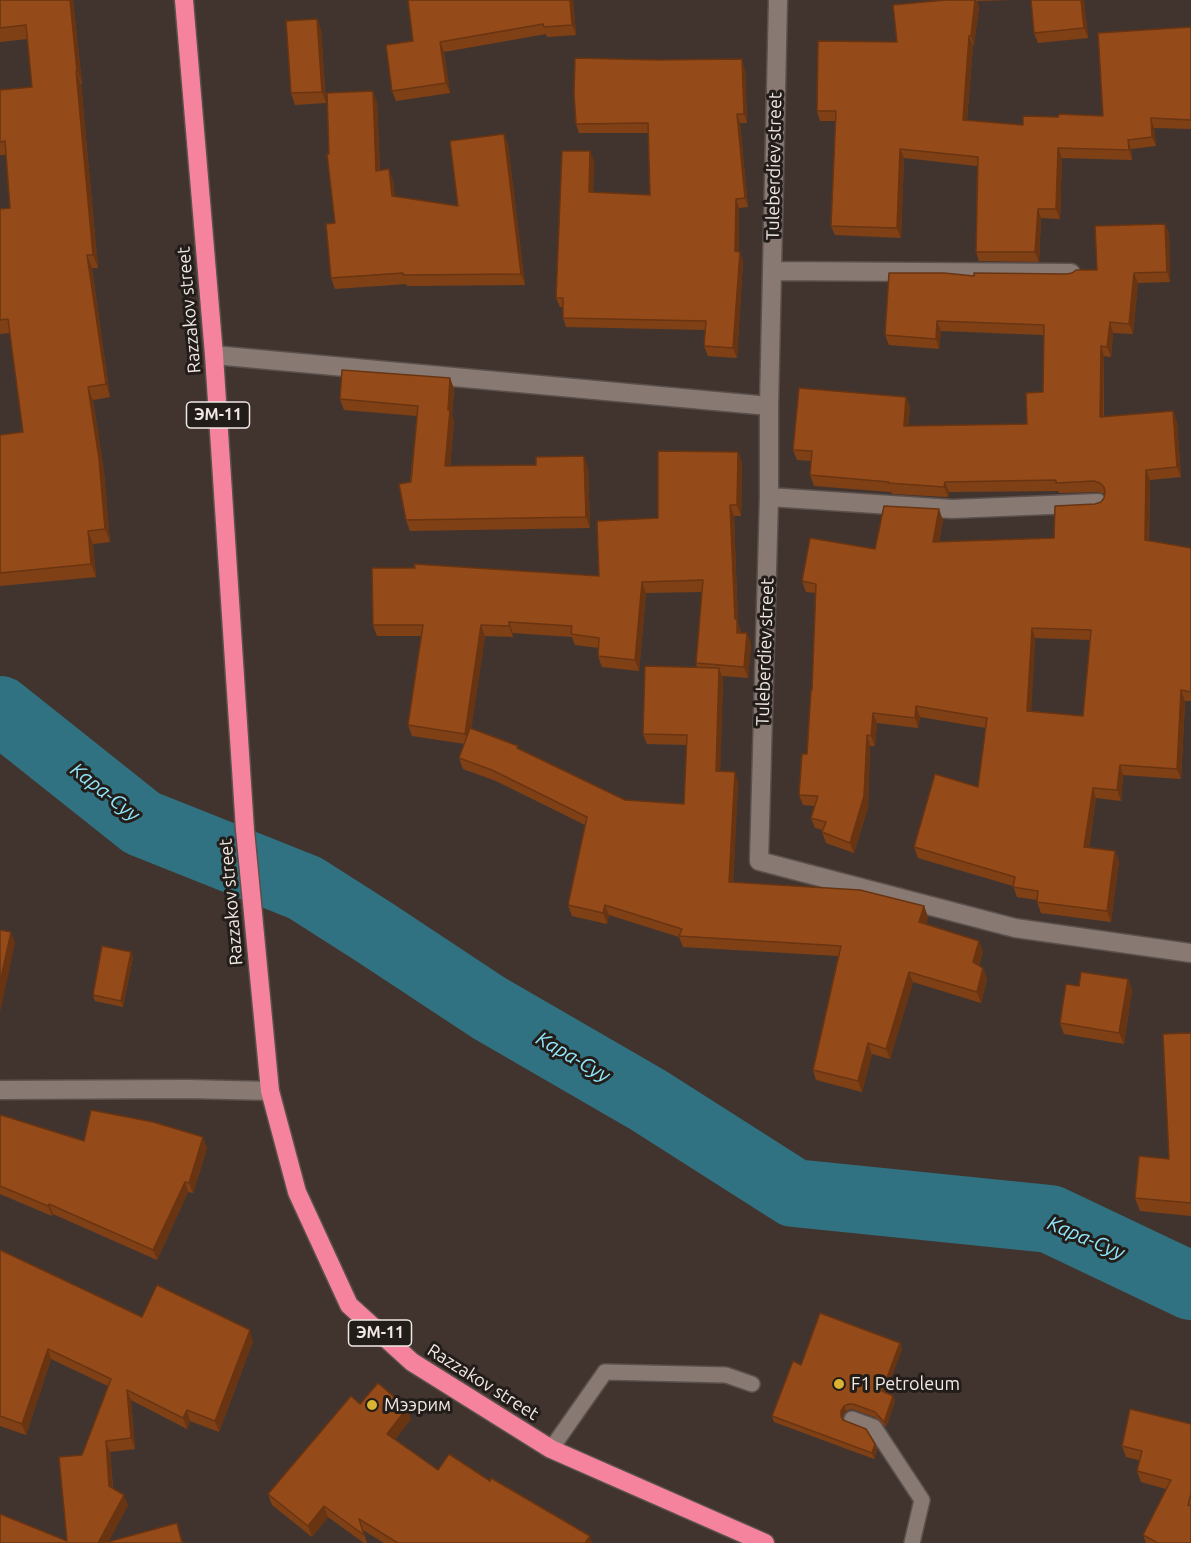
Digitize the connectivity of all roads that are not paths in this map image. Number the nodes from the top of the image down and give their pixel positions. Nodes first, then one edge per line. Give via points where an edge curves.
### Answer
1 (184, 0) edge
2 (778, 0) edge
3 (772, 271) junction
4 (1071, 273) edge
5 (214, 356) junction
6 (769, 406) junction
7 (769, 497) junction
8 (1098, 502) edge
9 (1191, 953) edge
10 (0, 1090) edge
11 (270, 1091) junction
12 (752, 1384) dead end
13 (852, 1419) dead end
14 (551, 1449) junction
15 (765, 1543) edge
16 (912, 1543) edge

1 - 5 highway, Razzakov street / ЭМ-11
2 - 3 street, Tuleberdiev street
3 - 4 street
3 - 6 street, Tuleberdiev street
5 - 6 street
5 - 11 highway, Razzakov street / ЭМ-11 via 245,830
6 - 7 street, Tuleberdiev street
7 - 8 street via 952,509
7 - 9 street, Tuleberdiev street via 759,861 1015,928
10 - 11 street
11 - 14 highway, Razzakov street / ЭМ-11 via 297,1192 349,1305 412,1362
12 - 14 lane via 726,1375 605,1372
13 - 16 lane via 874,1427 922,1500
14 - 15 highway, Razzakov street / ЭМ-11

